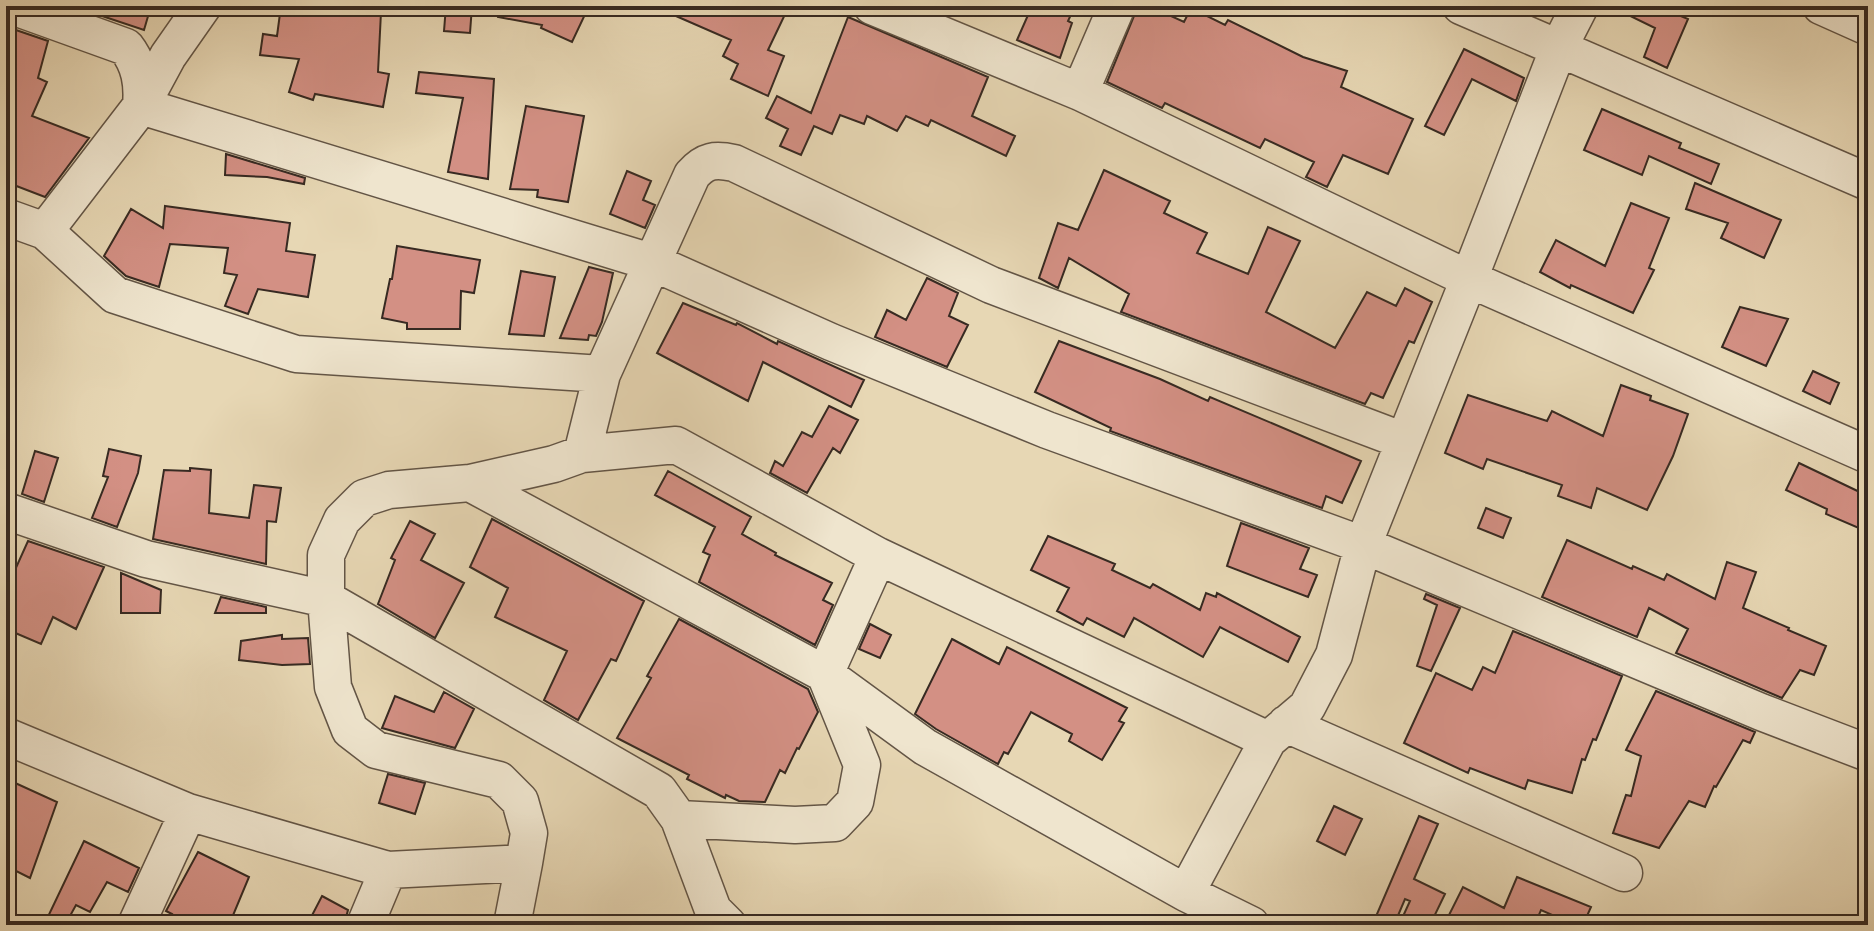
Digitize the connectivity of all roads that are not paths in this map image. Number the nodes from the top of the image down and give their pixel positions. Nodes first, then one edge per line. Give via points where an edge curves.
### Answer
1 (12, 6) edge
2 (203, 6) edge
3 (872, 6) edge
4 (1117, 6) edge
5 (1461, 6) edge
6 (1580, 6) edge
7 (1821, 6) edge
8 (1868, 27) edge
9 (1559, 47) junction
10 (1080, 92) junction
11 (141, 106) junction
12 (1868, 182) edge
13 (6, 217) edge
14 (45, 231) junction
15 (654, 263) junction
16 (1469, 279) junction
17 (602, 374) junction
18 (1404, 441) junction
19 (582, 454) junction
20 (1868, 455) edge
21 (470, 483) junction
22 (6, 511) edge
23 (1363, 545) junction
24 (878, 556) junction
25 (326, 599) junction
26 (825, 674) junction
27 (1277, 732) junction
28 (10, 745) edge
29 (1868, 753) edge
30 (188, 812) junction
31 (679, 819) junction
32 (524, 863) junction
33 (388, 870) junction
34 (1624, 873) dead end
35 (1188, 909) edge
36 (136, 925) edge
37 (365, 925) edge
38 (512, 925) edge
39 (728, 925) edge
40 (1251, 925) edge

1 - 11 street via 126,47 143,87
2 - 11 street
3 - 10 street
4 - 10 street
5 - 9 street
6 - 9 street
7 - 8 street
9 - 12 street
9 - 16 street
10 - 16 street
11 - 14 street
11 - 15 street
13 - 14 street
14 - 17 street via 115,295 296,354
15 - 17 street
15 - 18 street via 692,175 716,159 734,163 991,285
15 - 23 street via 1047,430
16 - 18 street
16 - 20 street
17 - 19 street
18 - 23 street
19 - 21 street
19 - 24 street via 676,445
21 - 25 street via 389,490 364,498 342,520 326,555
21 - 26 street
22 - 25 street via 146,559
23 - 27 street via 1334,655 1307,707
23 - 29 street
24 - 26 street
24 - 27 street
25 - 31 street via 659,791
25 - 32 street via 333,687 350,730 376,750 499,780 520,801 529,833
26 - 31 street via 862,765 855,802 835,823
26 - 35 street via 925,747
27 - 34 street
27 - 35 street
28 - 30 street
30 - 33 street
30 - 36 street
31 - 39 street via 713,910
32 - 33 street
32 - 38 street
33 - 37 street
35 - 40 street

